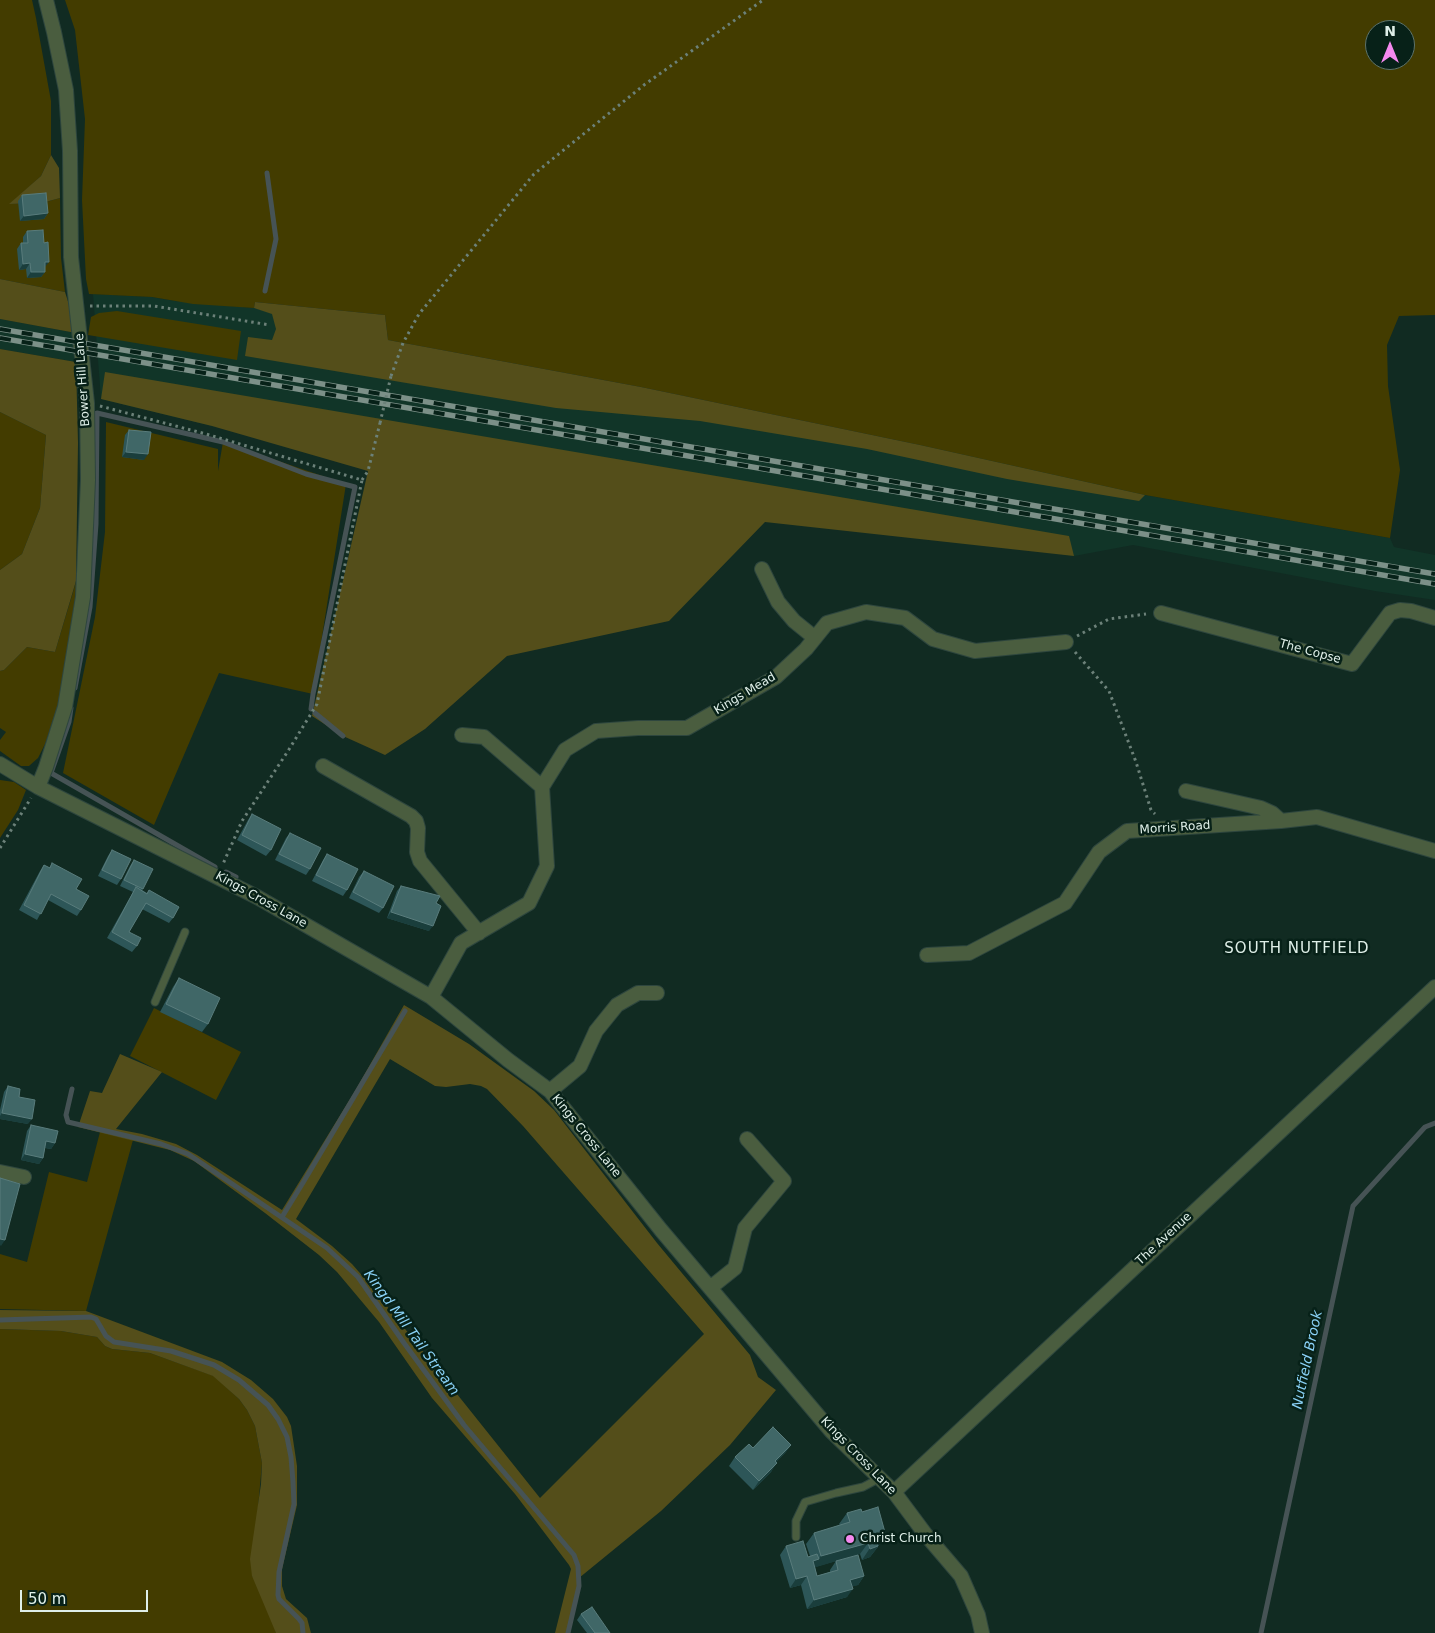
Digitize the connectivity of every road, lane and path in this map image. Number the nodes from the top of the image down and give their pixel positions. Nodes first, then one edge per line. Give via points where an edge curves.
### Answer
1 (46, 0) edge
2 (763, 0) edge
3 (77, 309) junction
4 (270, 325) dead end
5 (87, 403) junction
6 (362, 480) junction
7 (762, 569) dead end
8 (1161, 613) joint
9 (1435, 618) edge
10 (815, 638) junction
11 (1066, 642) junction
12 (462, 735) dead end
13 (0, 764) edge
14 (323, 766) dead end
15 (38, 787) junction
16 (542, 788) junction
17 (1186, 791) dead end
18 (1281, 821) junction
19 (1173, 828) junction
20 (0, 848) edge
21 (1435, 851) edge
22 (218, 876) junction
23 (184, 932) dead end
24 (479, 933) junction
25 (927, 956) dead end
26 (1435, 986) edge
27 (657, 993) dead end
28 (431, 997) junction
29 (154, 1002) dead end
30 (550, 1091) junction
31 (747, 1139) dead end
32 (0, 1172) edge
33 (24, 1177) dead end
34 (710, 1288) junction
35 (880, 1478) junction
36 (894, 1492) junction
37 (796, 1537) dead end
38 (982, 1633) edge

1 - 3 street, Bower Hill Lane via 66,90 71,257
2 - 6 path, bridge via 644,85 534,174 419,314 403,343 391,376 368,471
3 - 4 path via 94,305 154,306
3 - 5 street, Bower Hill Lane
5 - 6 path
5 - 15 street, Bower Hill Lane via 84,597 64,707
6 - 22 path via 316,704 242,821
7 - 10 street via 778,602
8 - 9 street, The Copse via 1352,664 1390,613 1406,610
8 - 11 path via 1109,618
10 - 11 street, Kings Mead via 827,623 866,612 905,618 933,639 975,651
10 - 16 street, Kings Mead via 776,677 688,728 596,731 565,750
11 - 19 path via 1109,691 1151,810
12 - 16 street via 484,737
13 - 15 street, Kings Cross Lane
14 - 24 street via 416,821 420,861
15 - 20 path
15 - 22 street, Kings Cross Lane
16 - 24 street via 547,866 529,903
17 - 18 street via 1260,808
18 - 19 street, Morris Road
18 - 21 street, Morris Road via 1317,817
19 - 25 street, Morris Road via 1127,831 1099,852 1065,903 969,954
22 - 28 street, Kings Cross Lane
23 - 29 lane
24 - 28 street via 461,943
26 - 36 street, The Avenue
27 - 30 street via 638,993 617,1005 596,1031 580,1066
28 - 30 street, Kings Cross Lane
30 - 34 street, Kings Cross Lane
31 - 34 street via 784,1181 745,1228 734,1268
32 - 33 street
34 - 35 street, Kings Cross Lane via 832,1432
35 - 36 street, Kings Cross Lane
35 - 37 lane via 864,1487 805,1502 796,1521
36 - 38 street, Kings Cross Lane via 961,1576

